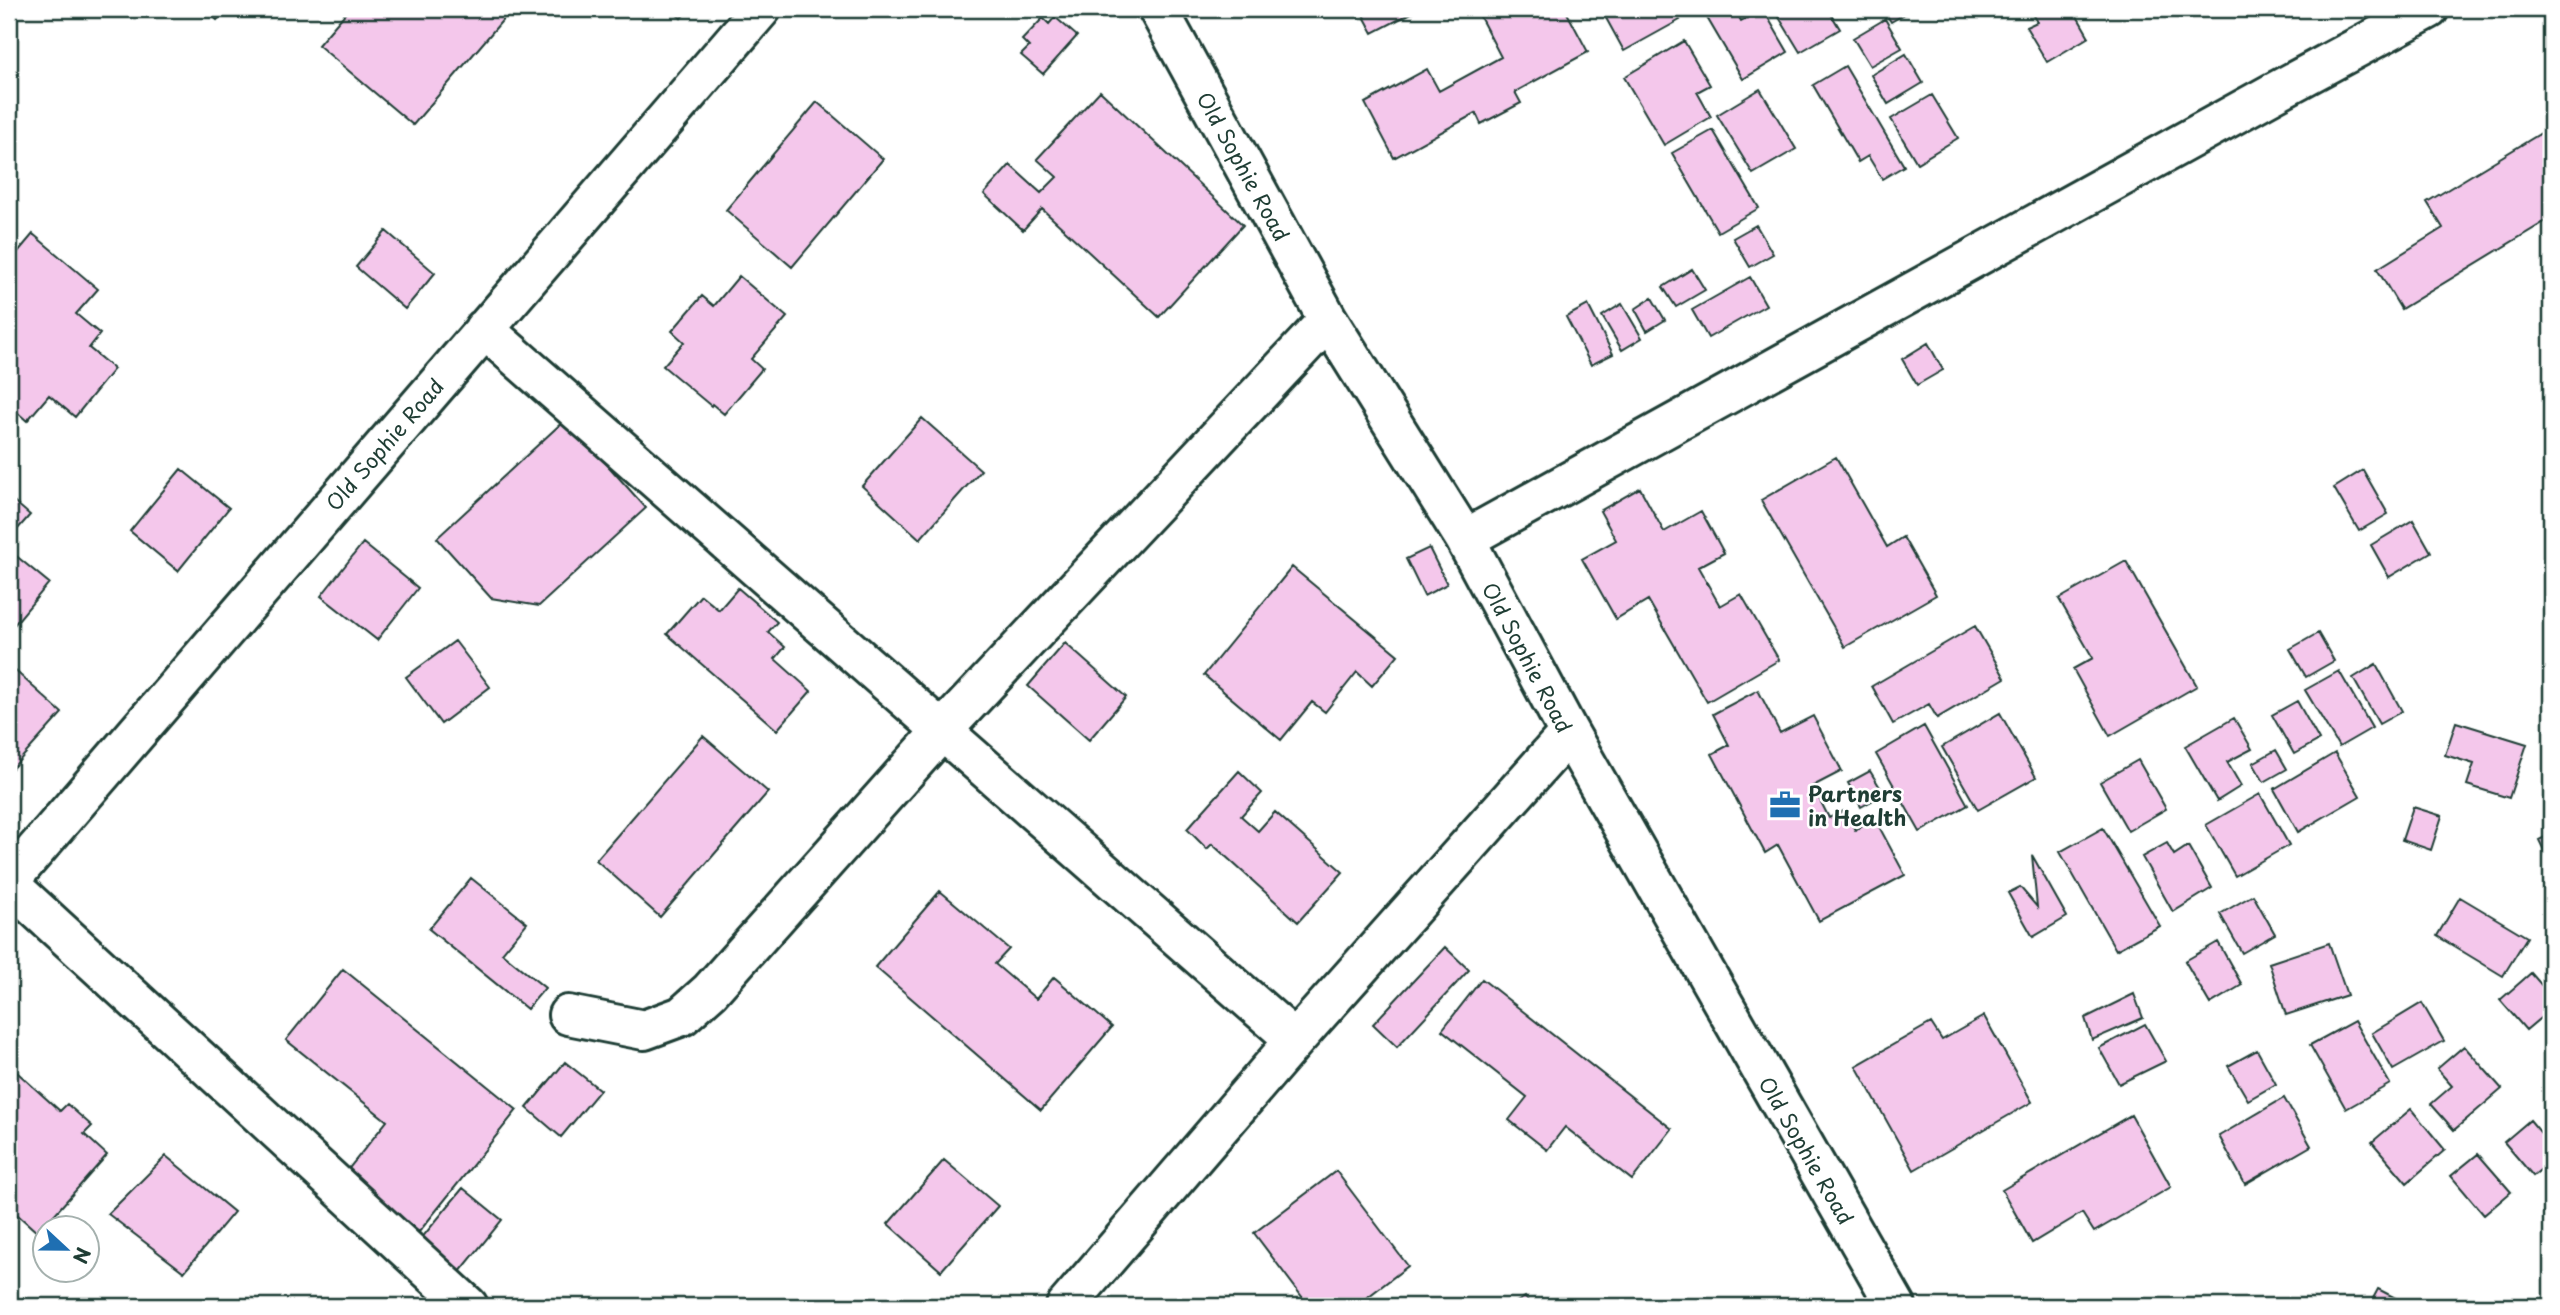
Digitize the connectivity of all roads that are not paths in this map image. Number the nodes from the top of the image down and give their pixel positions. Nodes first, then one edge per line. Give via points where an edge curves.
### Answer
1 (761, 9) edge
2 (1158, 9) edge
3 (2429, 9) edge
4 (1328, 320) junction
5 (484, 329) junction
6 (1465, 539) junction
7 (942, 732) junction
8 (1569, 733) junction
9 (9, 883) edge
10 (568, 1015) dead end
11 (1296, 1040) junction
12 (468, 1306) edge
13 (1066, 1306) edge
14 (1896, 1306) edge

1 - 5 street, Old Sophie Road
2 - 4 street, Old Sophie Road
3 - 6 street
4 - 6 street, Old Sophie Road
4 - 7 street
5 - 7 street
5 - 9 street, Old Sophie Road
6 - 8 street, Old Sophie Road
7 - 10 street via 710,991 682,1016 644,1030
7 - 11 street
8 - 11 street
8 - 14 street, Old Sophie Road
9 - 12 street
11 - 13 street

